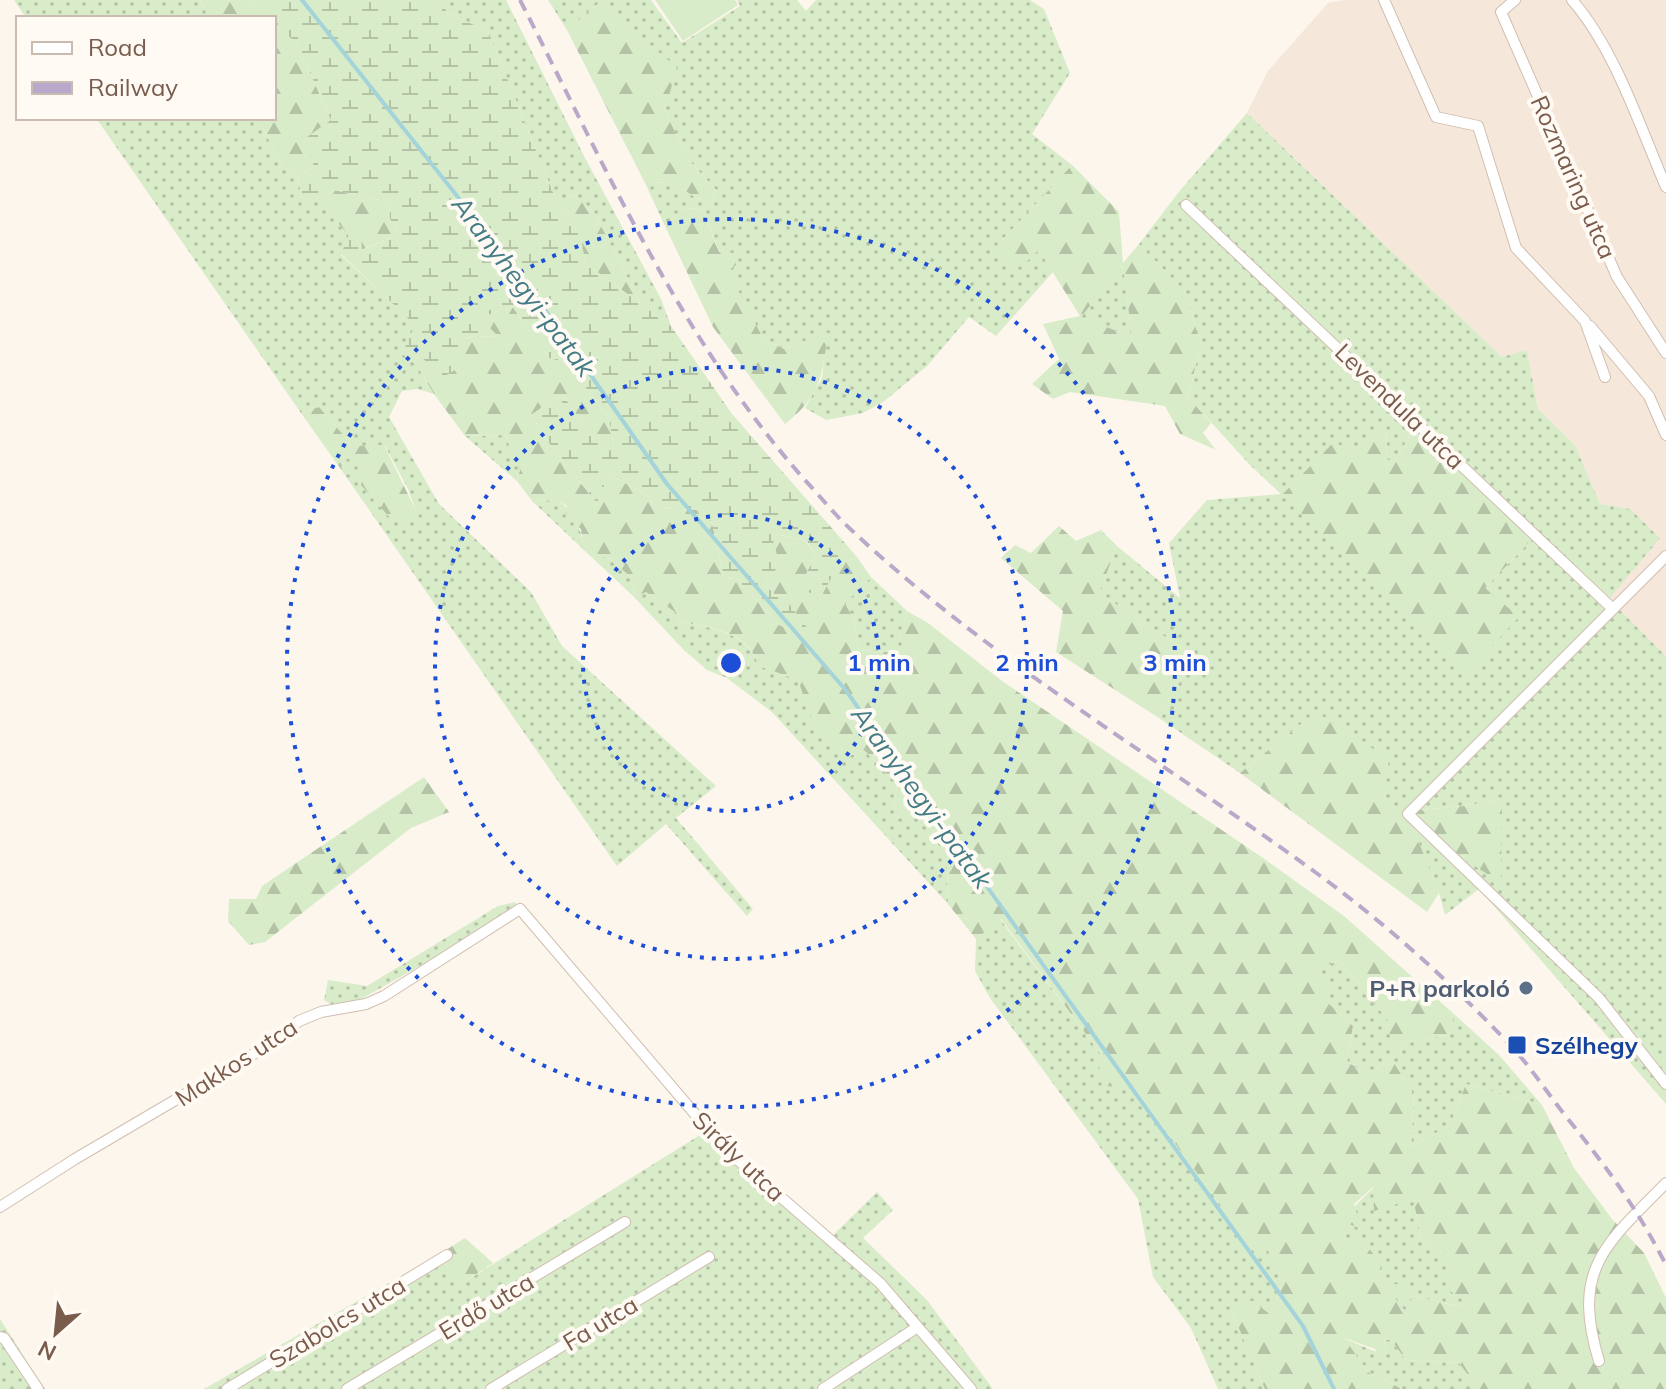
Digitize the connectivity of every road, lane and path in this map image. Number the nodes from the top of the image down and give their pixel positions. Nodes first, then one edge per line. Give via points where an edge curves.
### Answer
1 (1384, 0) edge
2 (1515, 0) edge
3 (1572, 0) edge
4 (1666, 187) edge
5 (1186, 205) dead end
6 (1585, 321) junction
7 (1666, 353) edge
8 (1605, 377) dead end
9 (1666, 435) edge
10 (1666, 556) edge
11 (1613, 609) junction
12 (520, 909) joint
13 (1666, 1084) edge
14 (1666, 1183) edge
15 (0, 1207) edge
16 (625, 1222) dead end
17 (447, 1255) dead end
18 (709, 1257) dead end
19 (916, 1328) junction
20 (0, 1337) edge
21 (1599, 1361) dead end
22 (38, 1389) edge
23 (227, 1389) edge
24 (347, 1389) edge
25 (491, 1389) edge
26 (823, 1389) edge
27 (971, 1389) edge

1 - 6 street via 1436,117 1478,126 1516,248
2 - 7 street, Rozmaring utca via 1501,12 1617,277
3 - 4 street via 1611,61
5 - 11 street, Levendula utca
6 - 8 street
6 - 9 street via 1649,396
10 - 11 street
11 - 13 street via 1408,814 1599,998
12 - 15 street, Makkos utca via 384,996 299,1021 194,1092
12 - 19 street, Sirály utca via 724,1148 880,1283
14 - 21 street via 1612,1239 1592,1272 1590,1331
16 - 24 street, Erdő utca
17 - 23 street, Szabolcs utca
18 - 25 street, Fa utca
19 - 26 street
19 - 27 street, Sirály utca
20 - 22 street

